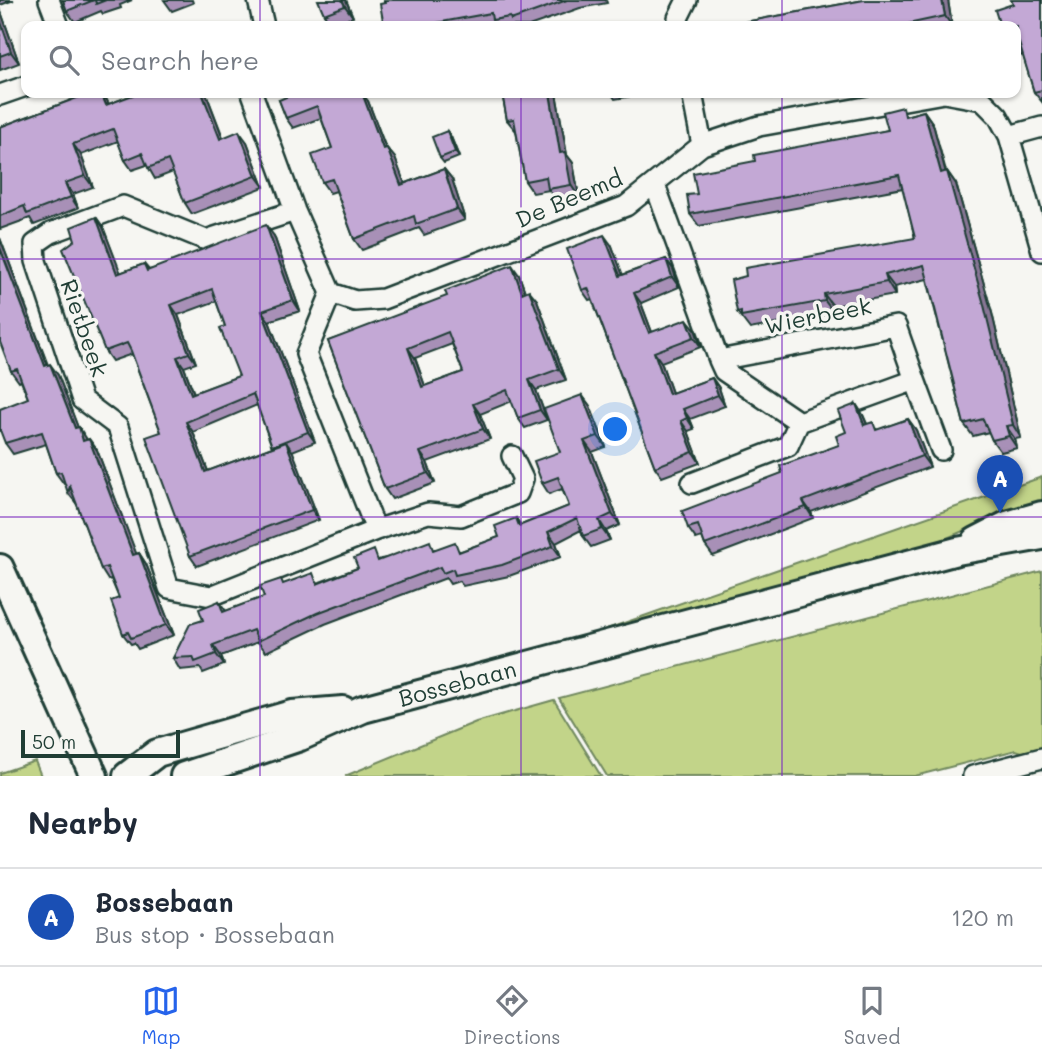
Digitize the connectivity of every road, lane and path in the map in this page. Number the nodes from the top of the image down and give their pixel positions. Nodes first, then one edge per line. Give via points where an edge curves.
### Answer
1 (49, 0) edge
2 (258, 0) edge
3 (687, 0) edge
4 (57, 21) edge
5 (263, 21) edge
6 (678, 21) edge
7 (21, 88) edge
8 (0, 95) edge
9 (254, 98) edge
10 (693, 98) edge
11 (916, 98) edge
12 (971, 98) edge
13 (1042, 127) edge
14 (1009, 136) junction
15 (702, 145) junction
16 (655, 185) junction
17 (295, 211) junction
18 (1042, 251) edge
19 (331, 293) junction
20 (719, 360) junction
21 (915, 380) junction
22 (799, 422) junction
23 (941, 450) dead end
24 (512, 456) dead end
25 (692, 483) dead end
26 (1042, 515) edge
27 (376, 530) junction
28 (1042, 536) edge
29 (957, 551) junction
30 (0, 568) edge
31 (363, 709) junction
32 (1042, 758) edge
33 (94, 776) edge
34 (127, 776) edge
35 (184, 776) edge
36 (973, 776) edge

1 - 4 street
2 - 5 street
3 - 6 street
7 - 8 street
9 - 17 street
10 - 15 street
11 - 15 street, De Beemd via 759,126
12 - 14 street, De Beemd via 982,100 998,116
13 - 14 street
14 - 18 street, De Beemd
15 - 16 street, De Beemd
16 - 19 street, De Beemd via 626,206 383,299 355,301
16 - 20 street
17 - 19 street
17 - 27 street, Rietbeek via 206,240 123,206 51,233 35,244 36,261 82,400 118,426 169,588 211,596
19 - 27 street via 306,354
20 - 21 street, Wierbeek via 895,326
20 - 22 street via 724,371
21 - 22 street
21 - 23 street
22 - 25 street via 789,446
24 - 27 street, Rietbeek via 523,479 517,494 461,516 428,513
26 - 29 street, Bossebaan via 1007,525
28 - 29 street, Bossebaan
29 - 31 street, Bossebaan
30 - 33 street
31 - 34 street, Bossebaan via 292,714 157,753
31 - 35 street, Bossebaan via 300,737
32 - 36 street

